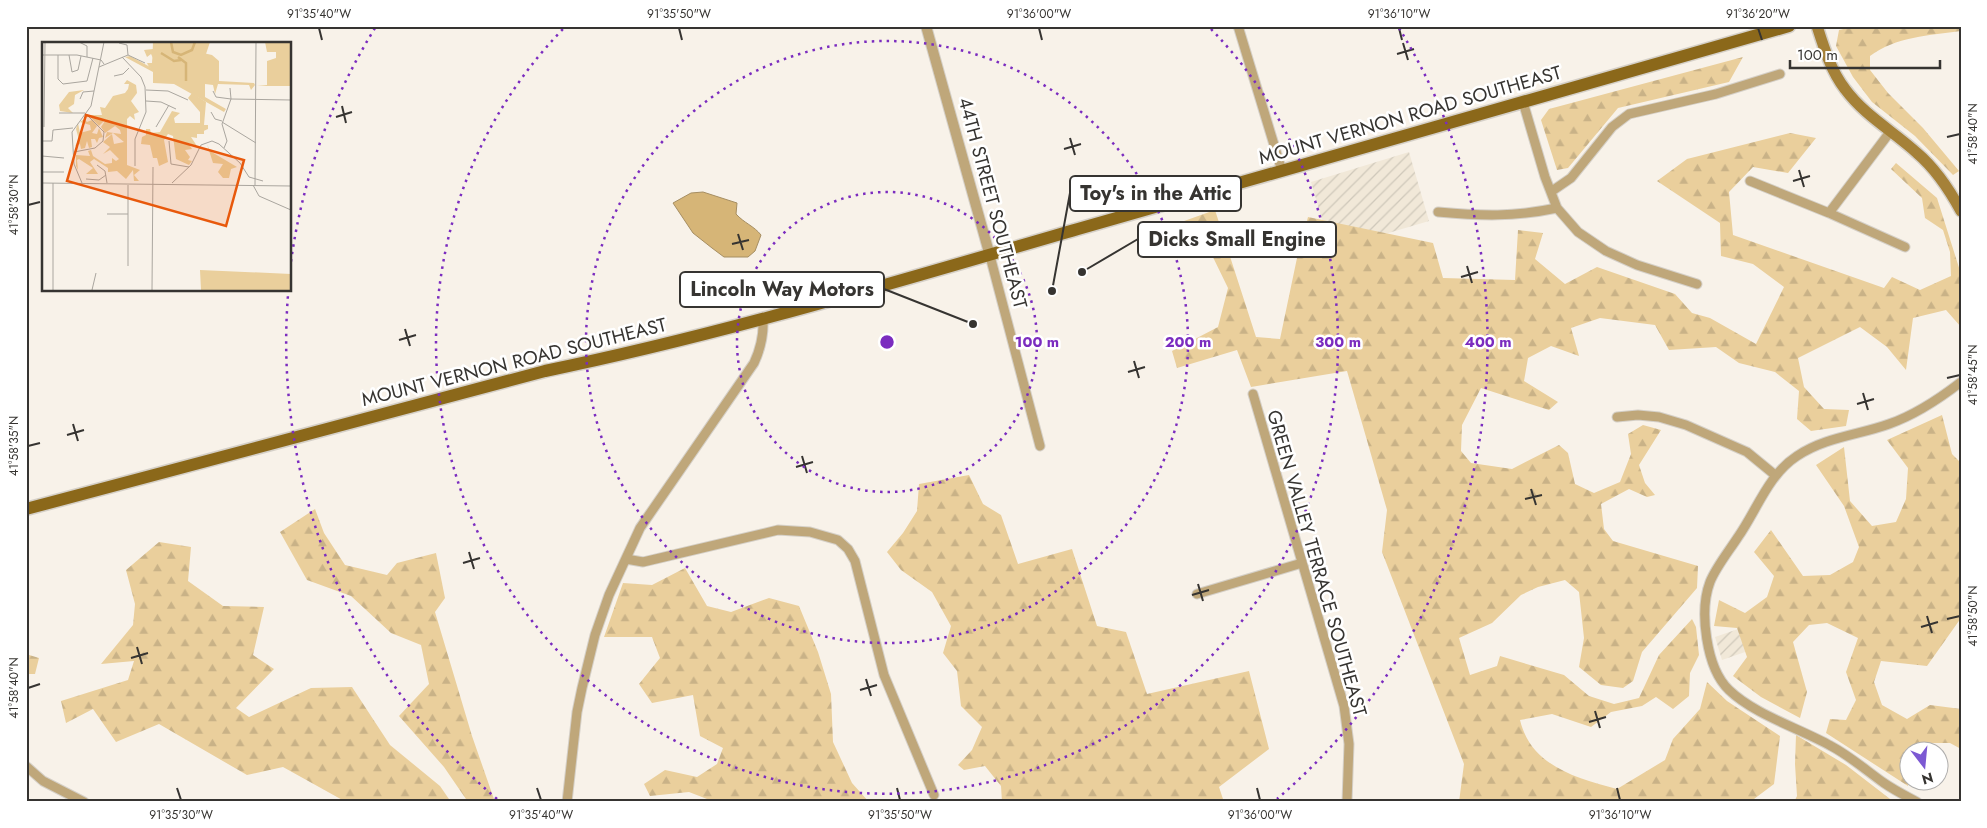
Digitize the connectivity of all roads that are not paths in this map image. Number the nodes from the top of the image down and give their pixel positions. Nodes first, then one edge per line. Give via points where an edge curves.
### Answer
1 (926, 26) edge
2 (1238, 26) edge
3 (1790, 26) edge
4 (1817, 26) edge
5 (1780, 74) dead end
6 (1523, 102) junction
7 (1890, 132) junction
8 (1282, 171) junction
9 (1750, 181) dead end
10 (1552, 191) junction
11 (1557, 208) junction
12 (1961, 211) edge
13 (1438, 212) dead end
14 (1829, 213) junction
15 (1905, 248) dead end
16 (990, 256) junction
17 (1697, 284) dead end
18 (763, 318) junction
19 (1961, 382) edge
20 (1253, 394) dead end
21 (1618, 417) dead end
22 (1040, 446) dead end
23 (1775, 475) junction
24 (26, 508) edge
25 (626, 559) junction
26 (1302, 563) junction
27 (1197, 594) dead end
28 (26, 766) edge
29 (934, 795) dead end
30 (84, 802) edge
31 (567, 802) edge
32 (1347, 802) edge
33 (1917, 802) edge

1 - 16 street, 44TH STREET SOUTHEAST
2 - 8 street
3 - 6 main road, MOUNT VERNON ROAD SOUTHEAST
4 - 7 main road via 1831,65 1845,89
5 - 10 street via 1716,94 1629,114 1612,127 1571,178
6 - 8 main road, MOUNT VERNON ROAD SOUTHEAST
6 - 10 street
7 - 12 main road via 1936,171
7 - 14 street
8 - 16 main road, MOUNT VERNON ROAD SOUTHEAST
9 - 14 street
10 - 11 street
11 - 13 street via 1509,216
11 - 17 street via 1578,232 1606,251
14 - 15 street
16 - 18 main road, MOUNT VERNON ROAD SOUTHEAST
16 - 22 street, 44TH STREET SOUTHEAST
18 - 24 main road, MOUNT VERNON ROAD SOUTHEAST
18 - 25 street via 764,334 754,363 640,528
19 - 23 street via 1920,410 1891,424 1822,442 1798,455
20 - 26 street, GREEN VALLEY TERRACE SOUTHEAST
21 - 23 street via 1652,416 1686,424 1747,452
23 - 33 street via 1710,583 1706,639 1714,668 1728,689 1762,712 1832,747
25 - 29 street via 643,562 778,530 810,532 838,540 855,561 884,675
25 - 31 street via 609,595 587,661 577,712
26 - 27 street
26 - 32 street, GREEN VALLEY TERRACE SOUTHEAST via 1344,706 1349,774
28 - 30 street via 43,780

